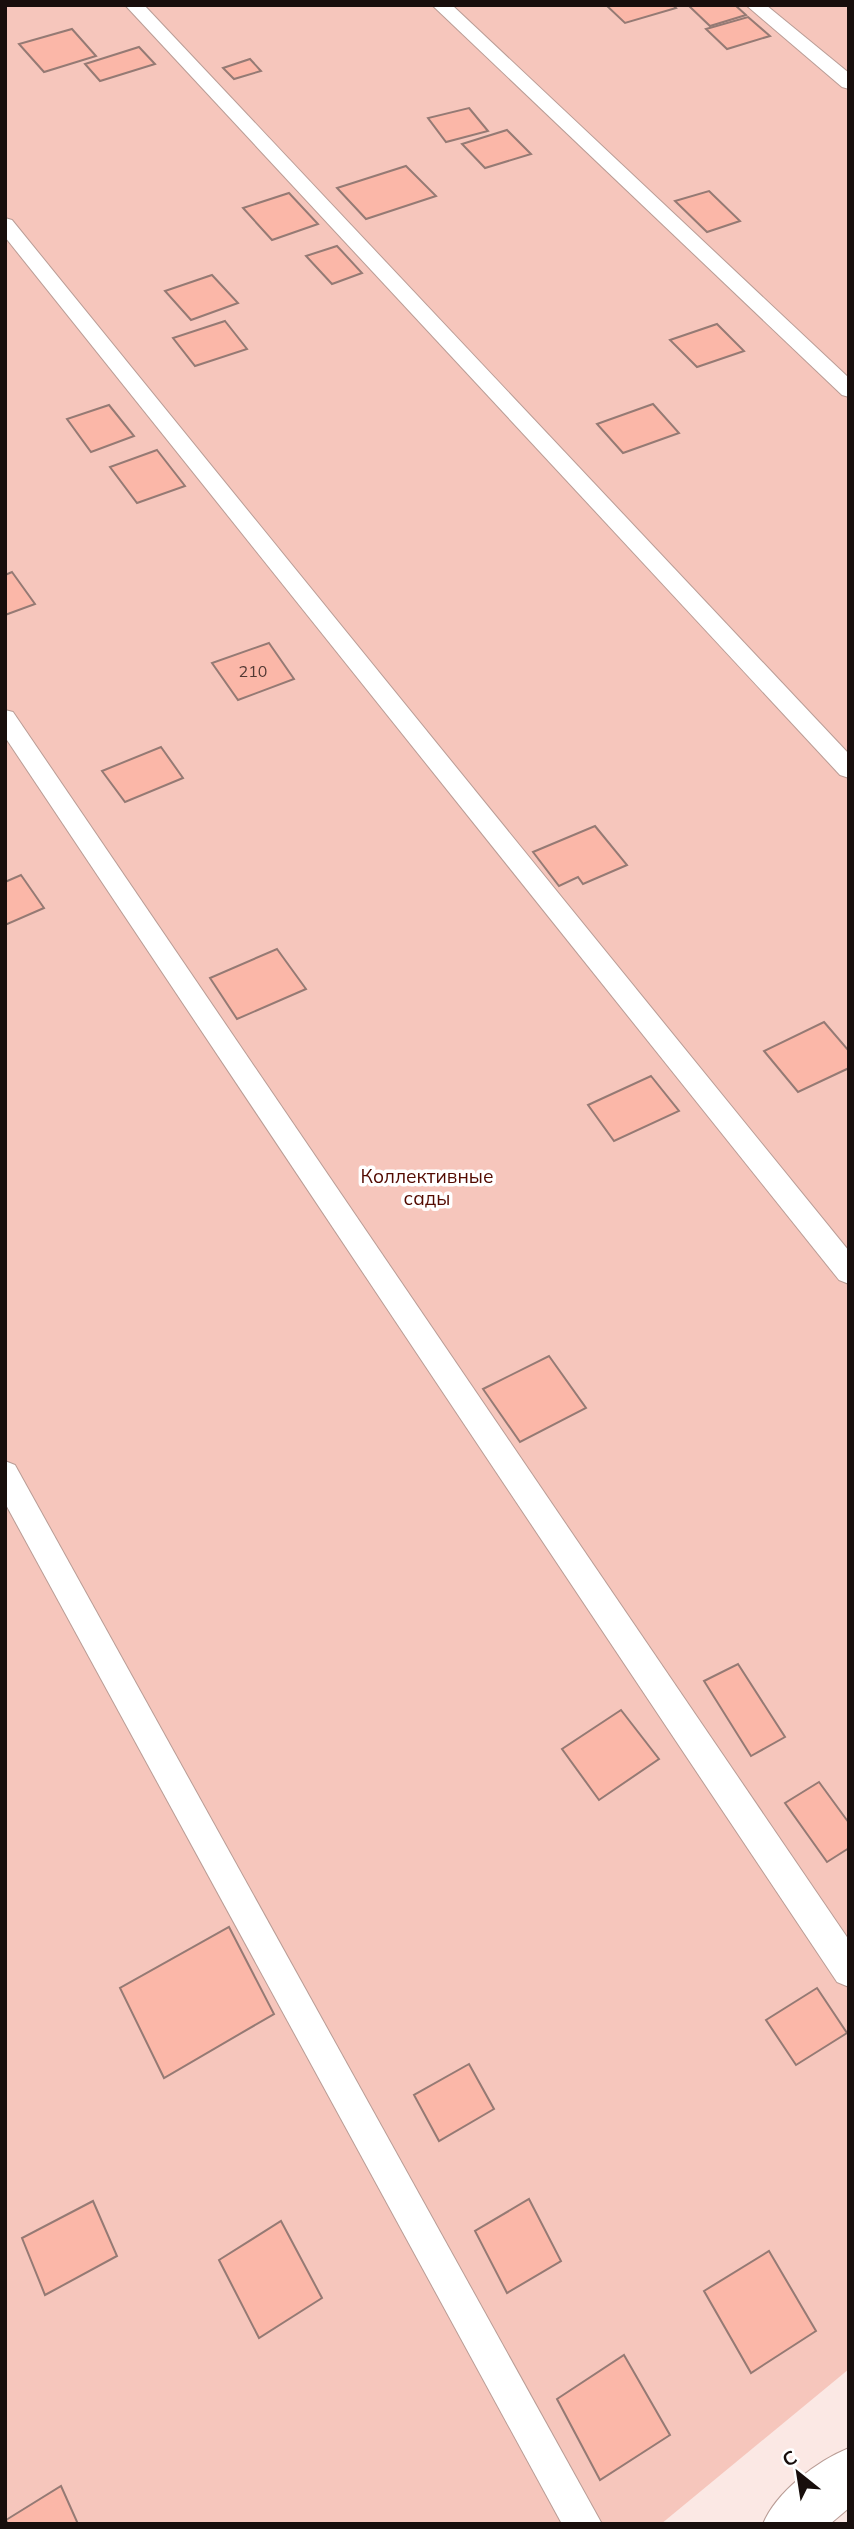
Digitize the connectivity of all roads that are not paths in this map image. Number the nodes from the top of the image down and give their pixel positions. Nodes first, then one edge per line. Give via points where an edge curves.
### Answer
1 (134, 5) edge
2 (441, 5) edge
3 (755, 5) edge
4 (849, 83) edge
5 (5, 224) edge
6 (849, 390) edge
7 (5, 718) edge
8 (849, 769) edge
9 (849, 1272) edge
10 (5, 1474) edge
11 (849, 1970) edge
12 (849, 2474) edge
13 (583, 2524) edge
14 (789, 2524) edge

1 - 8 lane
2 - 6 lane
3 - 4 lane
5 - 9 lane
7 - 11 lane
10 - 13 lane
12 - 14 street

